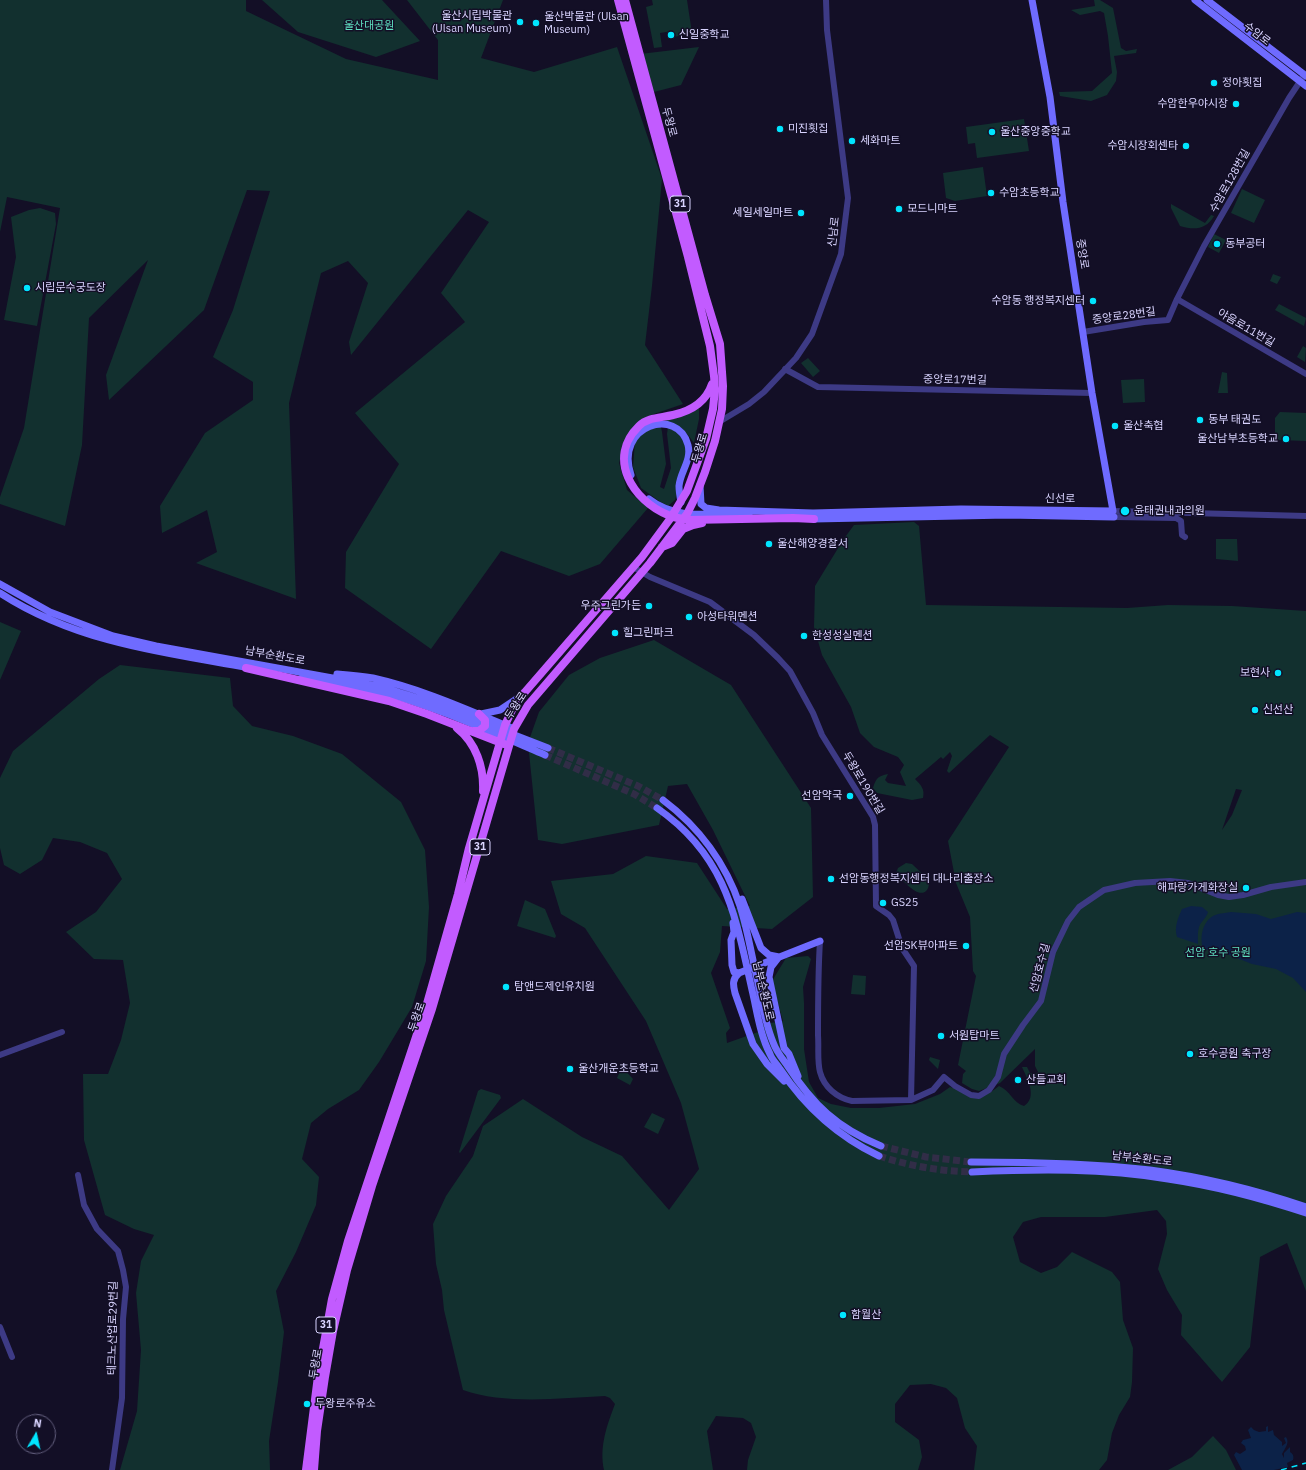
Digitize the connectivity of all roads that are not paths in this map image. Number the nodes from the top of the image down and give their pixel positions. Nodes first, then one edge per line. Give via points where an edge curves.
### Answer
1 (618, 0) edge
2 (624, 0) edge
3 (826, 0) edge
4 (1032, 0) edge
5 (1195, 0) edge
6 (1208, 0) edge
7 (1304, 79) edge
8 (1177, 299) junction
9 (1168, 320) joint
10 (1082, 332) junction
11 (785, 369) junction
12 (1306, 374) edge
13 (714, 376) junction
14 (1092, 393) junction
15 (719, 422) junction
16 (700, 483) junction
17 (681, 502) junction
18 (662, 510) junction
19 (1188, 513) junction
20 (1113, 514) junction
21 (813, 516) junction
22 (1306, 516) edge
23 (1174, 518) junction
24 (1185, 536) dead end
25 (661, 548) junction
26 (633, 567) junction
27 (642, 573) junction
28 (0, 584) edge
29 (0, 593) edge
30 (247, 665) junction
31 (525, 692) junction
32 (479, 714) junction
33 (454, 718) junction
34 (505, 725) junction
35 (514, 729) junction
36 (472, 731) junction
37 (499, 742) junction
38 (509, 746) junction
39 (547, 752) tunnel mouth
40 (663, 800) tunnel mouth
41 (482, 803) junction
42 (658, 808) tunnel mouth
43 (713, 851) junction
44 (1306, 882) edge
45 (726, 894) junction
46 (820, 940) joint
47 (780, 957) junction
48 (750, 964) junction
49 (739, 973) junction
50 (753, 979) junction
51 (62, 1032) dead end
52 (0, 1055) edge
53 (812, 1100) junction
54 (911, 1100) junction
55 (816, 1114) junction
56 (881, 1146) tunnel mouth
57 (879, 1156) tunnel mouth
58 (971, 1162) tunnel mouth
59 (972, 1172) tunnel mouth
60 (78, 1175) dead end
61 (1306, 1207) edge
62 (1306, 1213) edge
63 (0, 1327) edge
64 (12, 1357) dead end
65 (112, 1470) edge
66 (306, 1470) edge
67 (314, 1470) edge

1 - 13 main road, 두왕로 via 688,257 710,346
2 - 15 main road, 두왕로 / 31 via 720,344 723,386
3 - 11 street, 신남로 via 827,30 848,198 841,254 812,334
4 - 10 main road, 중앙로 via 1050,97 1062,202
5 - 7 main road, 수암로
6 - 7 main road, 수암로
7 - 8 street, 수암로128번길 via 1281,111
8 - 9 street, 수암로128번길
8 - 12 street, 야음로11번길
9 - 10 street, 중앙로28번길
10 - 14 main road, 중앙로
11 - 14 street, 중앙로17번길 via 818,387
11 - 15 street, 신남로 via 752,402
13 - 17 main road, 두왕로 via 713,409 706,438
13 - 18 main road via 709,393 693,408 674,415 651,418 639,425 626,444 624,464 630,483 649,504
14 - 20 main road, 중앙로
15 - 16 main road, 두왕로 / 31
16 - 21 main road, 신선로 via 701,504 706,508
16 - 25 main road, 두왕로 / 31 via 687,514
17 - 18 main road via 679,486 689,454 683,434 660,423 644,428 633,440 630,448 630,471 638,489
17 - 26 main road, 두왕로
18 - 21 main road via 676,518
19 - 20 street, 신선로
19 - 22 street, 신선로
19 - 23 street
20 - 21 main road, 신선로
20 - 23 street, 신선로
21 - 25 main road via 795,522 693,524
23 - 24 street via 1181,521 1182,535
25 - 27 main road, 두왕로 / 31
26 - 27 street, 두왕로190번길
26 - 31 main road, 두왕로
27 - 35 main road, 두왕로 / 31 via 528,705
27 - 54 street, 두왕로190번길 via 710,602 778,658 790,672 822,735 873,817 876,906 893,920 902,948 914,966
28 - 30 main road, 남부순환도로 via 50,612 113,636
29 - 30 main road, 남부순환도로 via 46,619 96,638
30 - 32 main road via 373,678 418,691
30 - 33 main road
30 - 33 main road, 남부순환도로 via 382,687 413,696
31 - 32 main road via 500,710
31 - 34 main road, 두왕로
32 - 34 main road
32 - 36 main road via 484,718 485,726 479,731
33 - 36 main road
33 - 39 main road, 남부순환도로
33 - 41 main road via 472,745 482,768
34 - 35 main road
34 - 37 main road, 두왕로 / 31
35 - 38 main road, 두왕로 / 31
36 - 37 main road
37 - 38 main road
37 - 41 main road, 두왕로 / 31
38 - 67 main road, 두왕로 / 31 via 432,1009 372,1186 347,1270 325,1377
40 - 43 main road, 남부순환도로 via 692,826
41 - 66 main road, 두왕로 / 31 via 426,1007 350,1234 332,1299 318,1376
42 - 45 main road, 남부순환도로 via 696,842 714,867
43 - 47 main road via 739,893 761,948 769,955
43 - 48 main road, 남부순환도로 via 738,902
44 - 54 street, 선암호수길 via 1229,897 1188,883 1170,881 1135,883 1104,890 1079,907 1068,920 1053,952 1042,1000 1004,1054 998,1077 989,1090 979,1096 971,1095 944,1077 934,1090
45 - 48 main road, 남부순환도로
45 - 49 main road via 734,932 731,940 732,968 734,972
46 - 47 main road
46 - 54 street via 818,1060 823,1080 829,1089 847,1100
47 - 49 main road
47 - 53 main road via 773,964 770,977 779,1026 784,1048
48 - 50 main road, 남부순환도로
49 - 55 main road via 734,979 734,988 753,1044 767,1064
50 - 53 main road, 남부순환도로 via 775,1048
50 - 55 main road, 남부순환도로 via 762,1032 770,1055 796,1092
51 - 52 street
53 - 56 main road, 남부순환도로 via 843,1127
55 - 57 main road, 남부순환도로 via 850,1140
58 - 61 main road, 남부순환도로 via 1081,1165 1155,1171 1222,1184
59 - 62 main road, 남부순환도로 via 1060,1170 1147,1176 1221,1189
60 - 65 street, 테크노산업로29번길 via 84,1205 98,1229 118,1251 126,1287 122,1398
63 - 64 street

